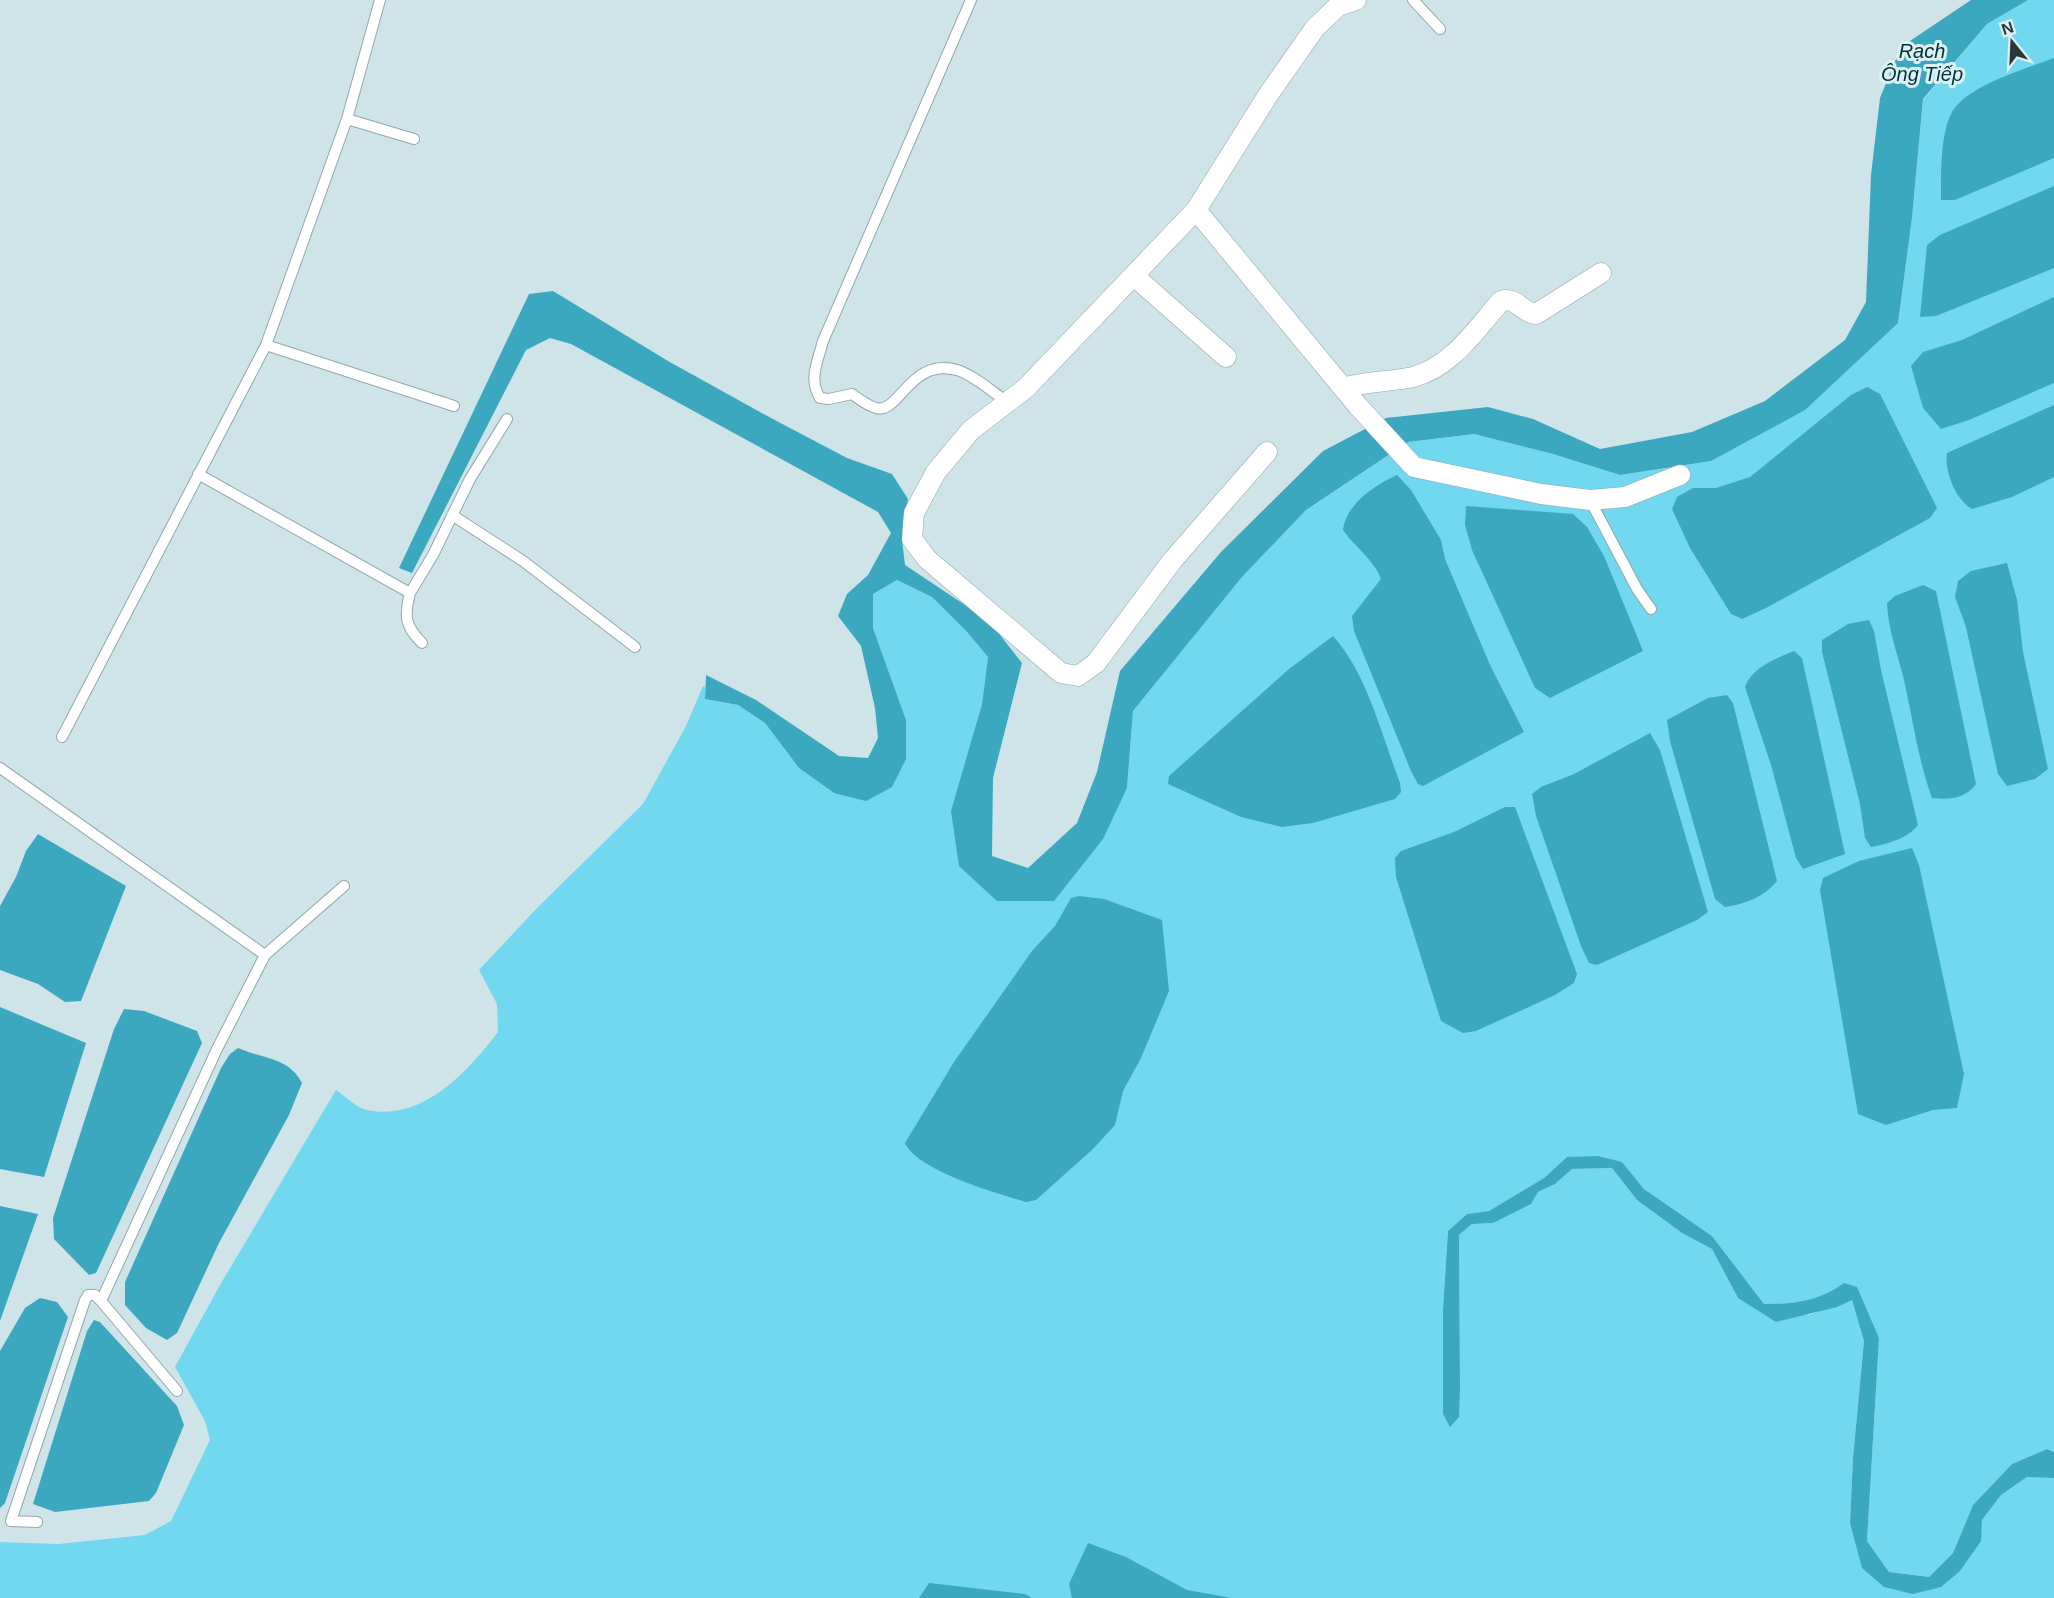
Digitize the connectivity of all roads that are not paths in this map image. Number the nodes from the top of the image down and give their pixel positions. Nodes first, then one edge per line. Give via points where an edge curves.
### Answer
1 (380, 0) edge
2 (971, 0) edge
3 (1356, 0) edge
4 (1413, 0) edge
5 (1440, 29) dead end
6 (347, 119) junction
7 (414, 139) dead end
8 (1196, 210) junction
9 (1601, 273) dead end
10 (1134, 276) junction
11 (266, 345) junction
12 (1226, 357) dead end
13 (1343, 388) junction
14 (1008, 402) junction
15 (454, 406) dead end
16 (507, 419) dead end
17 (1267, 452) dead end
18 (198, 474) junction
19 (1680, 475) dead end
20 (1590, 500) junction
21 (452, 515) junction
22 (410, 593) junction
23 (1651, 609) dead end
24 (422, 643) dead end
25 (635, 647) dead end
26 (62, 737) dead end
27 (0, 768) edge
28 (344, 886) dead end
29 (265, 955) junction
30 (101, 1301) junction
31 (177, 1391) dead end
32 (5, 1520) edge
33 (38, 1522) dead end

1 - 6 lane
2 - 14 lane via 824,341 813,375 814,389 820,398 852,394 875,408 885,409 913,380 943,368 959,370
3 - 8 street via 1338,6 1315,28
4 - 5 lane
6 - 7 lane
6 - 11 lane
8 - 10 street
8 - 13 street
9 - 13 street via 1536,314 1529,314 1512,301 1501,301 1459,349 1429,371
10 - 12 street
10 - 14 street
11 - 15 lane
11 - 18 lane
13 - 20 street via 1414,467 1541,494
14 - 17 street via 971,430 936,472 914,513 912,539 927,559 1061,673 1078,676 1096,663 1172,561
16 - 21 lane
18 - 22 lane
18 - 26 lane
19 - 20 street via 1625,497
20 - 23 lane
21 - 22 lane
21 - 25 lane via 523,561
22 - 24 lane via 406,623
27 - 29 lane
28 - 29 lane
29 - 30 lane via 217,1049
30 - 31 lane
30 - 32 lane via 95,1295 88,1295 85,1300
32 - 33 lane

